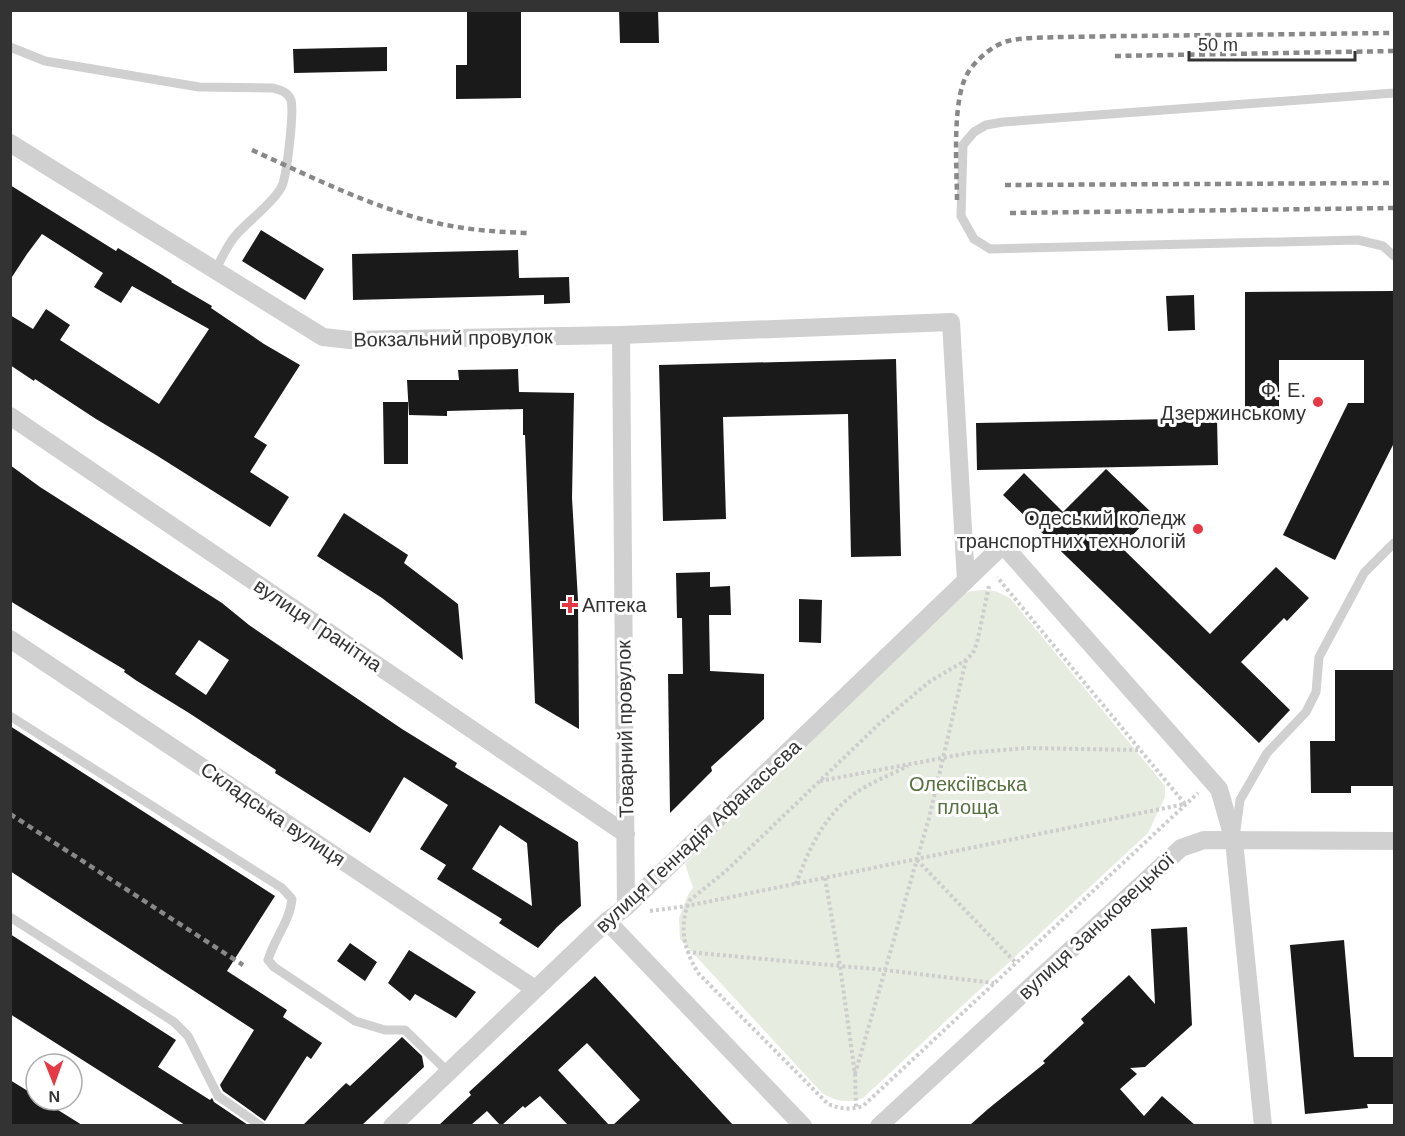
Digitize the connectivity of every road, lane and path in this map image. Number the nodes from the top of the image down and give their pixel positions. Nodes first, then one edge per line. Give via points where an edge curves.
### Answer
1 (10, 47) edge
2 (1395, 93) edge
3 (10, 143) edge
4 (1395, 256) edge
5 (215, 271) junction
6 (621, 335) junction
7 (10, 416) edge
8 (1395, 543) edge
9 (1003, 545) junction
10 (966, 581) junction
11 (990, 582) dead end
12 (10, 639) edge
13 (966, 660) junction
14 (10, 716) edge
15 (1141, 750) junction
16 (943, 758) junction
17 (914, 763) junction
18 (1211, 780) junction
19 (819, 782) junction
20 (1185, 804) junction
21 (626, 834) junction
22 (1234, 841) junction
23 (1395, 841) edge
24 (917, 860) junction
25 (825, 878) junction
26 (796, 884) junction
27 (687, 906) junction
28 (626, 907) junction
29 (10, 917) edge
30 (607, 921) junction
31 (687, 952) junction
32 (1016, 963) junction
33 (840, 966) junction
34 (885, 970) junction
35 (994, 983) junction
36 (535, 989) junction
37 (448, 1072) junction
38 (855, 1074) junction
39 (856, 1108) junction
40 (261, 1125) edge
41 (392, 1125) edge
42 (803, 1125) edge
43 (879, 1125) edge
44 (1263, 1125) edge

1 - 5 lane via 45,61 199,87 273,88 287,94 292,115 282,187 234,236
2 - 4 lane via 986,125 963,145 961,216 974,238 990,249 1358,240 1383,246
3 - 5 street, Вокзальний провулок
5 - 6 street, Вокзальний провулок via 322,337 350,340
6 - 10 street, Вокзальний провулок via 951,322
6 - 21 street, Товарний провулок
7 - 21 street, вулиця Гранітна
8 - 22 lane via 1364,573 1319,657 1316,692 1306,712 1268,753 1240,800
9 - 10 street, вулиця Геннадія Афанасьєва
9 - 15 path via 992,572
9 - 18 street
10 - 28 street, вулиця Геннадія Афанасьєва
11 - 13 path via 977,643
12 - 36 street, Складська вулиця
13 - 16 path
13 - 19 path via 929,682
14 - 37 lane via 282,888 292,899 291,910 270,951 268,960 274,967 355,1021 385,1030 405,1030
15 - 16 path via 1026,748
15 - 20 path
16 - 17 path
16 - 24 path
17 - 19 path
17 - 26 path via 864,787 839,806 819,831
18 - 20 path
18 - 22 street via 1219,789
19 - 27 path
20 - 24 path
20 - 32 path
21 - 28 street, Товарний провулок
22 - 23 street, вулиця Заньковецької
22 - 43 street, вулиця Заньковецької via 1204,840 1181,848
22 - 44 street
24 - 25 path
24 - 32 path
24 - 34 path
25 - 26 path
25 - 33 path
26 - 27 path
27 - 28 path via 645,911
27 - 31 path
28 - 30 street, вулиця Геннадія Афанасьєва
29 - 40 lane via 174,1022 188,1036 218,1096
30 - 36 street, вулиця Геннадія Афанасьєва
30 - 42 street
31 - 33 path
31 - 39 path via 699,974 828,1104
32 - 35 path
33 - 34 path
33 - 38 path
34 - 35 path
34 - 38 path
35 - 39 path via 863,1106
36 - 37 street, вулиця Геннадія Афанасьєва
37 - 41 street, вулиця Геннадія Афанасьєва
38 - 39 path

